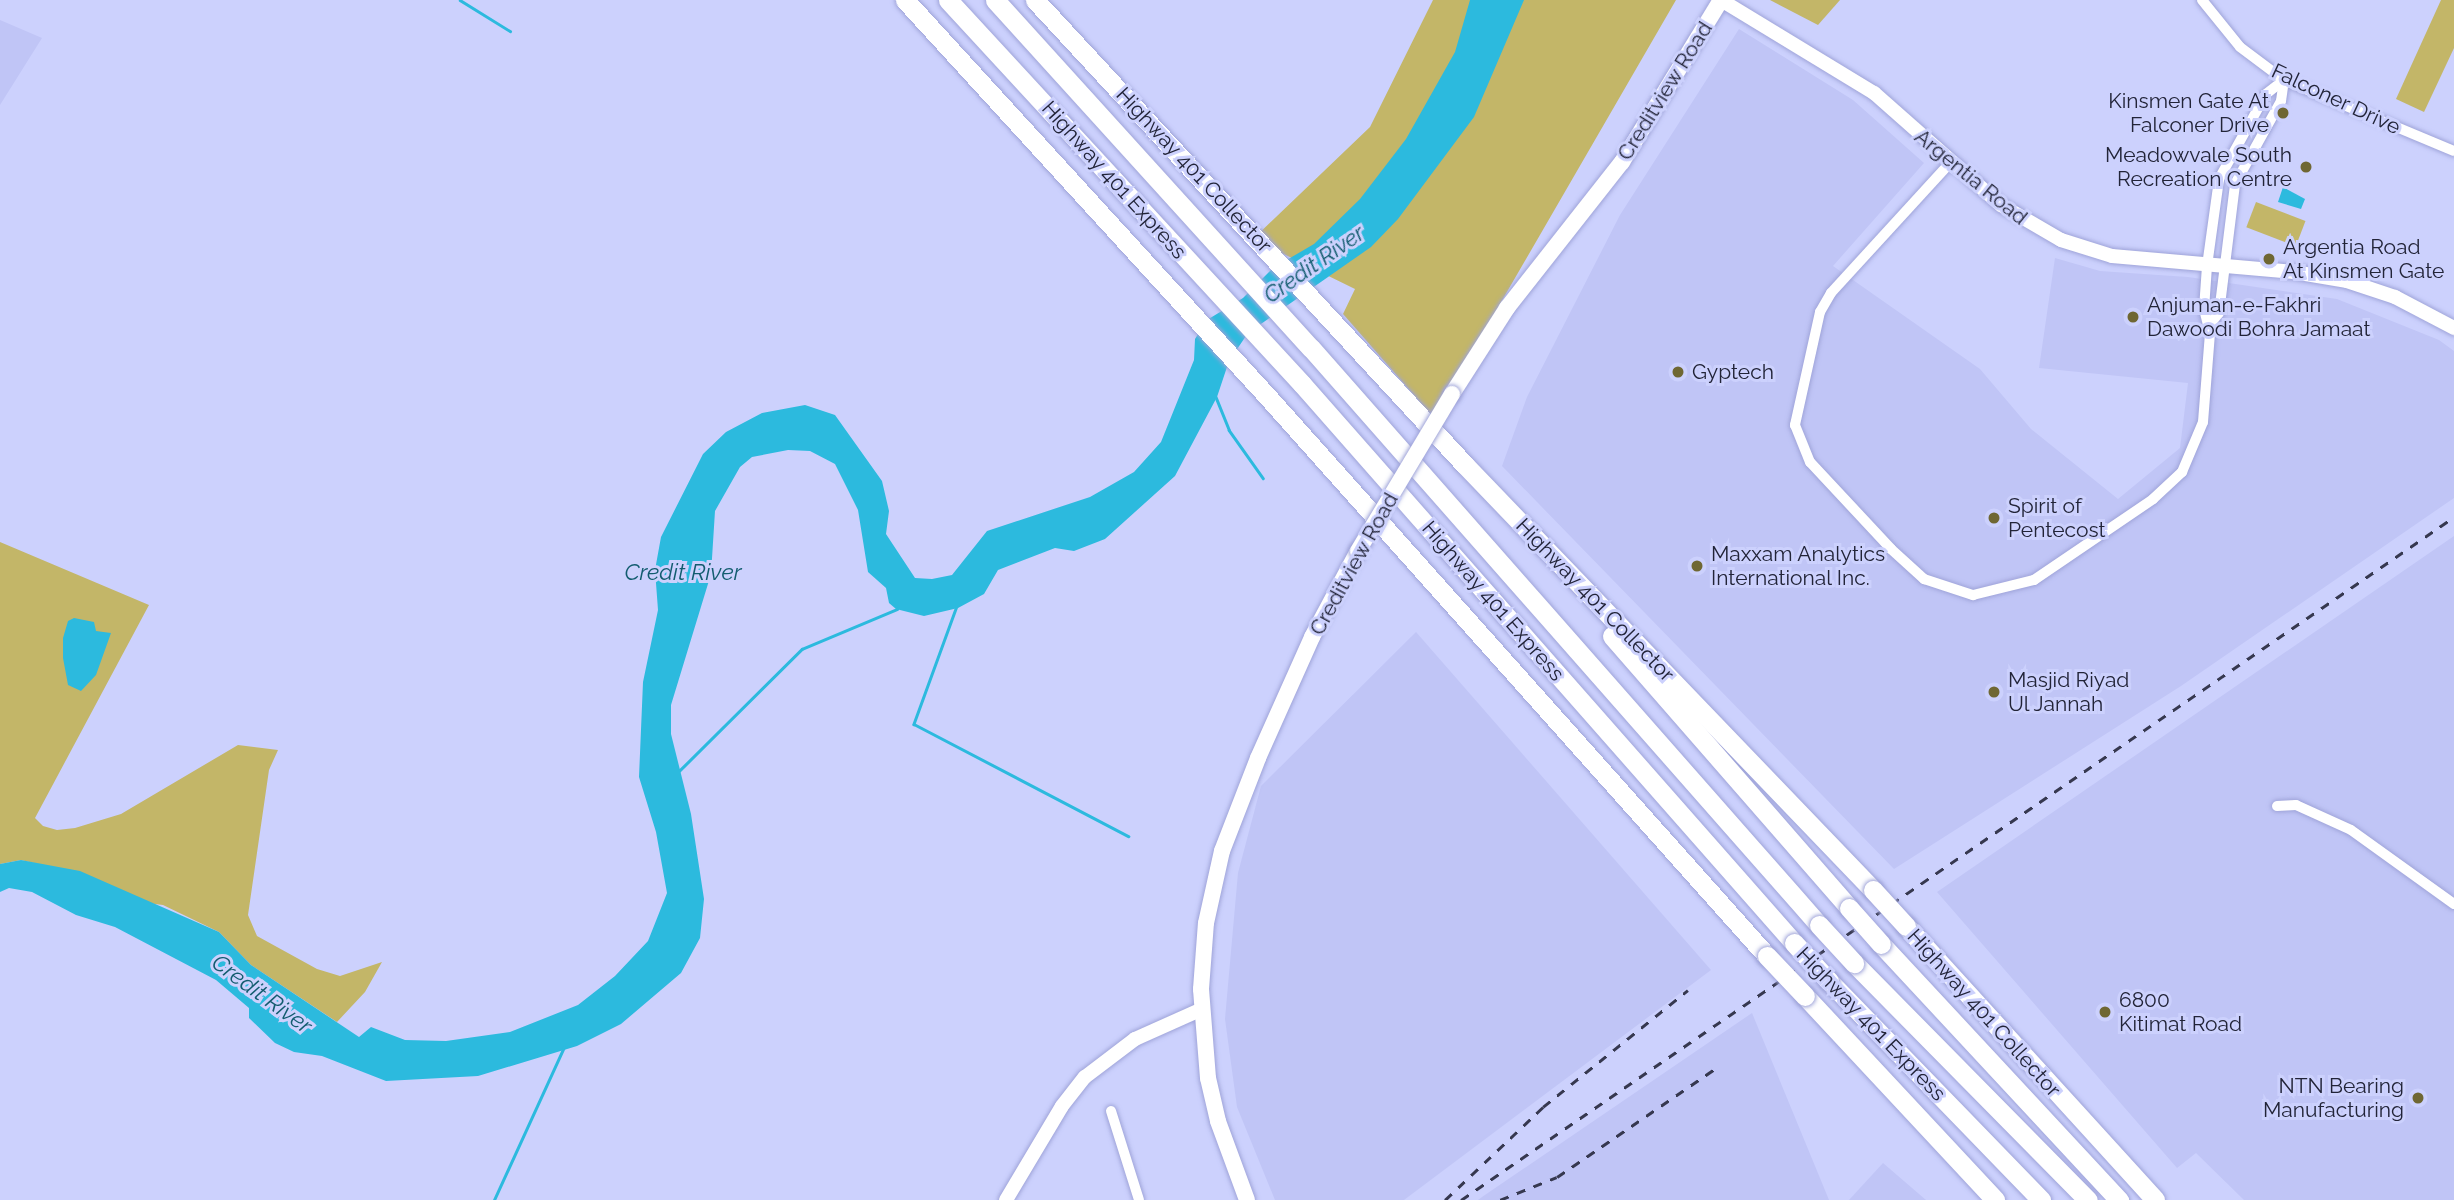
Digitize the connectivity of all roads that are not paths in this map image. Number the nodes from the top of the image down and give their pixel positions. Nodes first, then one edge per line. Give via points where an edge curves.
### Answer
1 (905, 0) edge
2 (948, 0) edge
3 (995, 0) edge
4 (1035, 0) edge
5 (1721, 0) edge
6 (2202, 0) edge
7 (2284, 80) junction
8 (2454, 151) edge
9 (1949, 164) junction
10 (2207, 266) junction
11 (2224, 267) junction
12 (2210, 324) junction
13 (2454, 328) edge
14 (1465, 465) junction
15 (2277, 806) dead end
16 (2454, 904) edge
17 (1202, 1009) junction
18 (1111, 1111) dead end
19 (1006, 1200) edge
20 (1139, 1200) edge
21 (1247, 1200) edge
22 (1995, 1200) edge
23 (2041, 1200) edge
24 (2088, 1200) edge
25 (2119, 1200) edge
26 (2156, 1200) edge

1 - 22 highway, bridge via 1267,396 1767,956
2 - 23 highway, Highway 401 Express, bridge via 1287,369 1794,943
3 - 24 highway, Highway 401 Express, bridge via 1311,348 1819,925
4 - 14 highway, Highway 401 Collector
5 - 9 street, Argentia Road via 1874,93
5 - 17 main road, Creditview Road, bridge via 1622,162 1507,308 1358,551 1312,637 1222,851 1203,947
6 - 7 street, Falconer Drive via 2240,47
7 - 8 street, Falconer Drive
7 - 10 street via 2266,94 2223,167
7 - 11 street via 2281,101 2235,184
9 - 10 street, Argentia Road via 2024,223 2062,240 2112,256
9 - 12 street via 1831,293 1820,312 1796,413 1798,436 1810,462 1924,579 1973,595 2010,589 2034,580 2153,499 2182,472 2197,442
10 - 11 street, Argentia Road
10 - 12 street via 2204,309
11 - 12 street via 2219,313
11 - 13 street, Argentia Road via 2347,281 2395,298
14 - 25 highway, bridge via 1881,944
14 - 26 highway, Highway 401 Collector, bridge via 1873,890
15 - 16 street via 2296,805 2351,830
17 - 19 street via 1135,1039 1084,1077
17 - 21 main road, Creditview Road via 1218,1121
18 - 20 street

